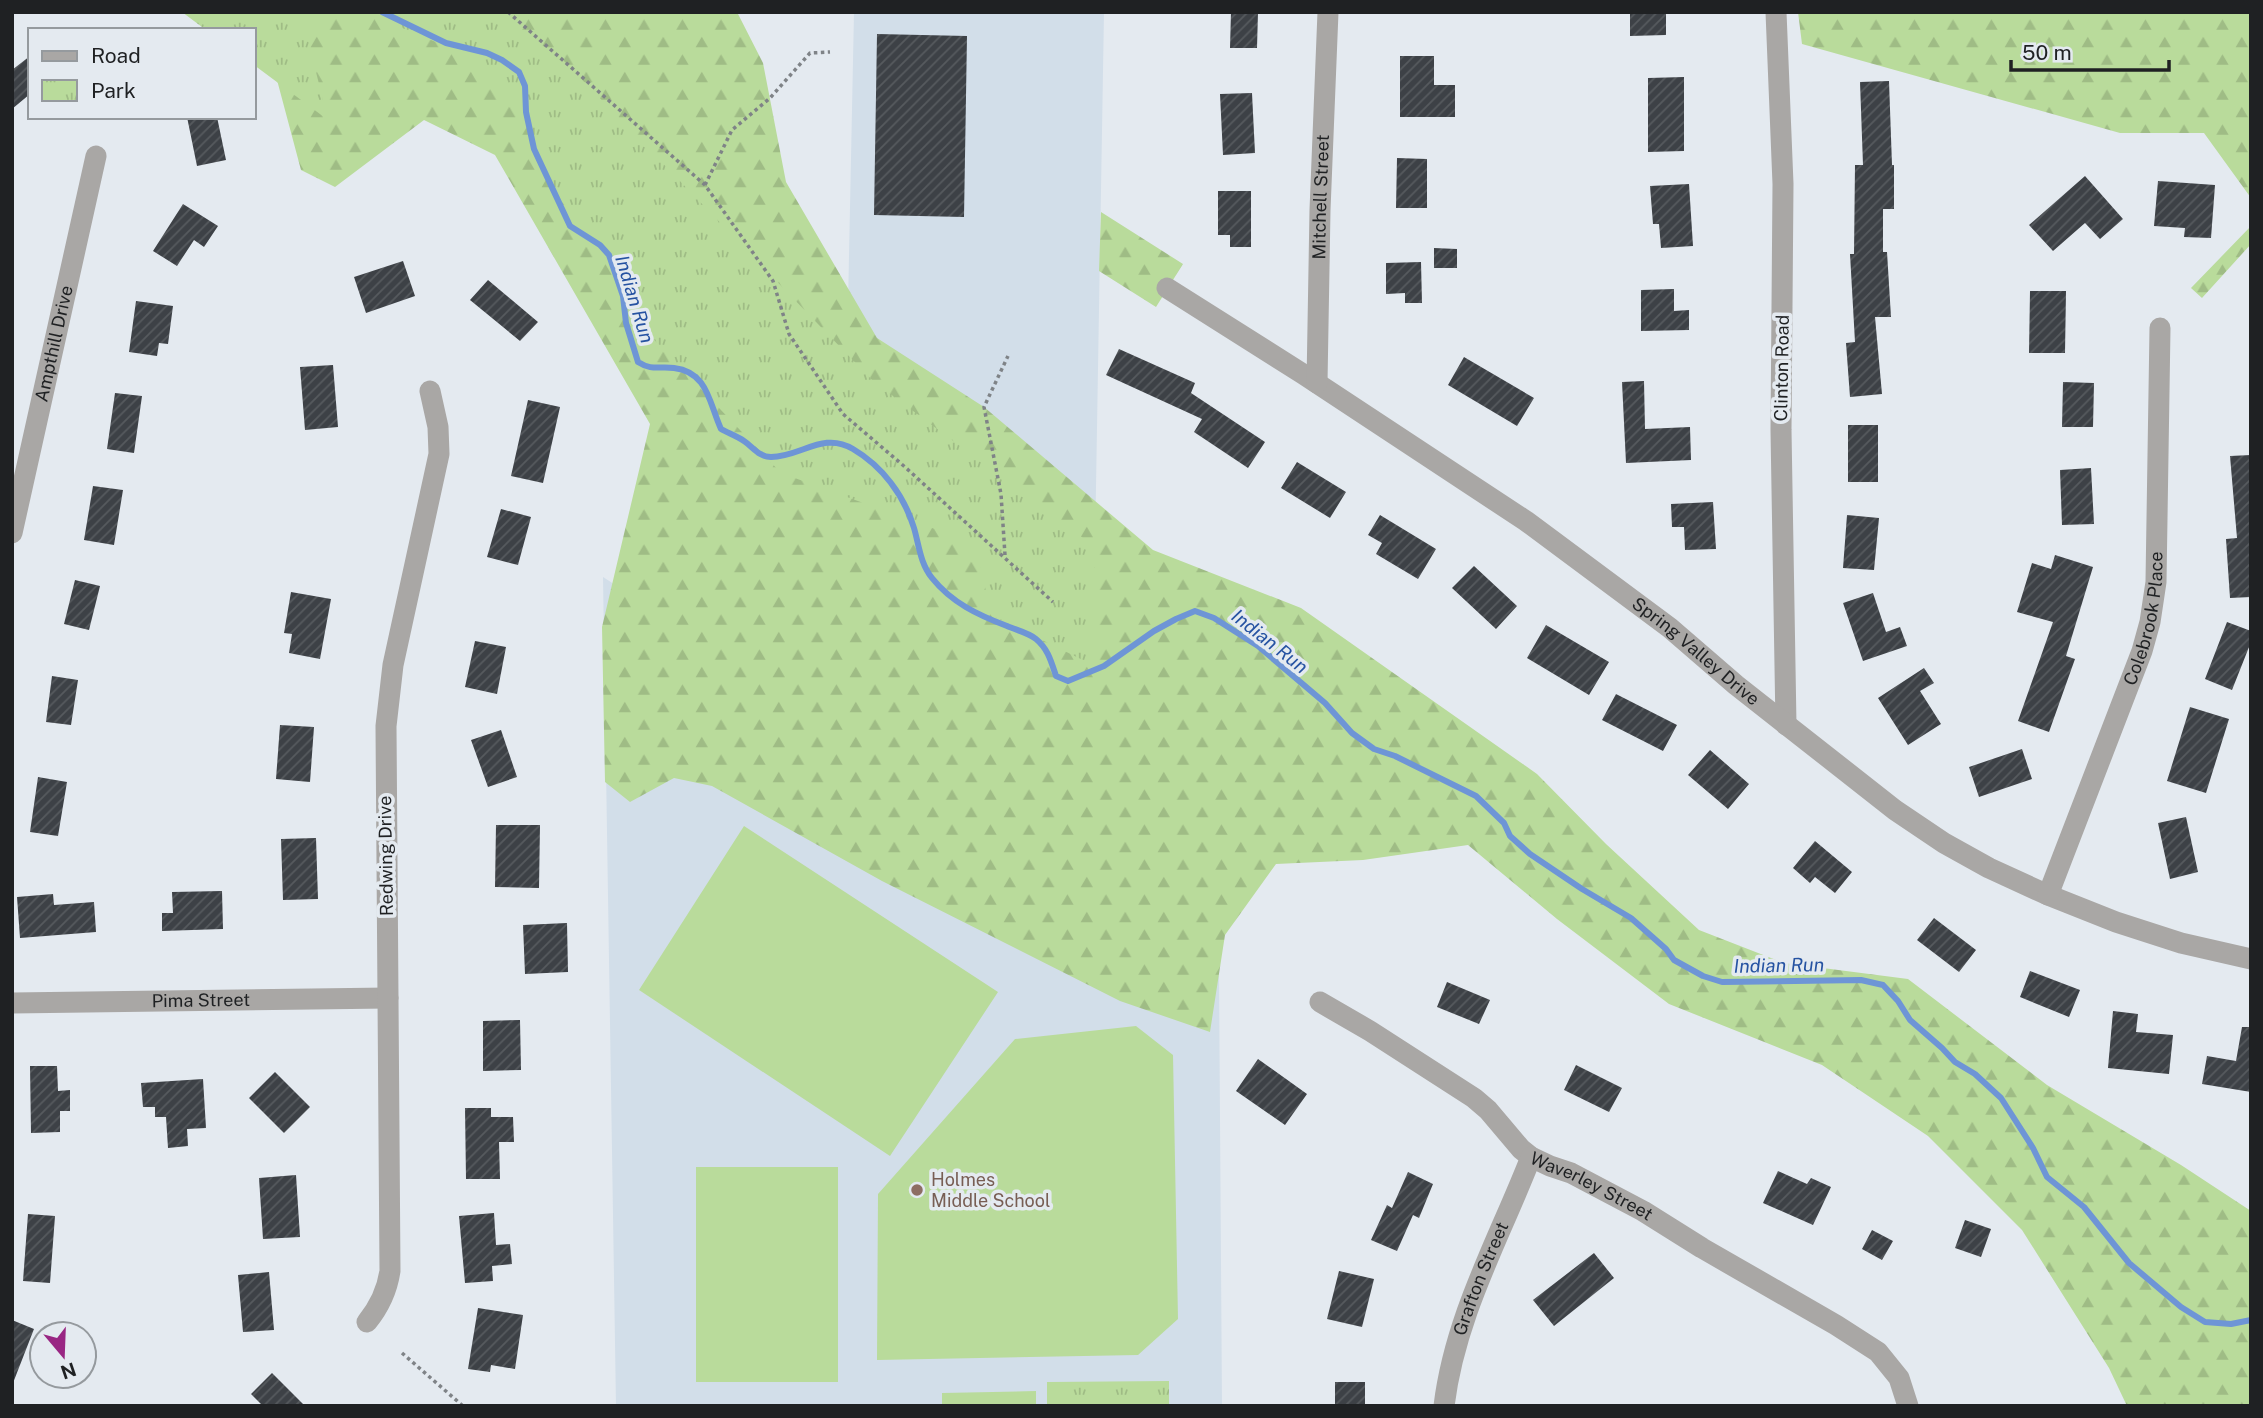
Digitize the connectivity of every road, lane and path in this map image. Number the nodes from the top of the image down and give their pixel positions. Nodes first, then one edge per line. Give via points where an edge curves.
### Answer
1 (508, 12) edge
2 (1328, 12) edge
3 (1776, 12) edge
4 (830, 52) dead end
5 (96, 156) dead end
6 (705, 185) junction
7 (1167, 288) dead end
8 (2160, 328) dead end
9 (1008, 356) dead end
10 (1317, 383) junction
11 (430, 391) dead end
12 (12, 533) edge
13 (1005, 557) junction
14 (1053, 602) dead end
15 (1786, 725) junction
16 (2048, 895) junction
17 (2251, 959) edge
18 (388, 998) junction
19 (1320, 1002) dead end
20 (12, 1003) edge
21 (1531, 1157) junction
22 (367, 1322) dead end
23 (402, 1353) dead end
24 (463, 1406) edge
25 (1444, 1406) edge
26 (1908, 1406) edge

1 - 6 path
2 - 10 street, Mitchell Street
3 - 15 street, Clinton Road via 1783,184 1780,430
4 - 6 path via 810,53 770,98 732,130
5 - 12 street, Ampthill Drive
6 - 13 path via 773,281 789,334 843,414
7 - 10 street, Spring Valley Drive
8 - 16 street, Colebrook Place via 2156,582 2150,622 2143,651
9 - 13 path via 984,407 1001,494
10 - 15 street, Spring Valley Drive via 1610,581
11 - 18 street, Redwing Drive via 439,454 388,693
13 - 14 path
15 - 16 street, Spring Valley Drive via 1944,843
16 - 17 street, Spring Valley Drive via 2181,943
18 - 20 street, Pima Street
18 - 22 street, Redwing Drive via 390,1271 380,1306
19 - 21 street, Waverley Street via 1474,1098
21 - 25 street, Grafton Street via 1464,1317
21 - 26 street, Waverley Street via 1643,1211 1878,1352 1899,1378
23 - 24 path

